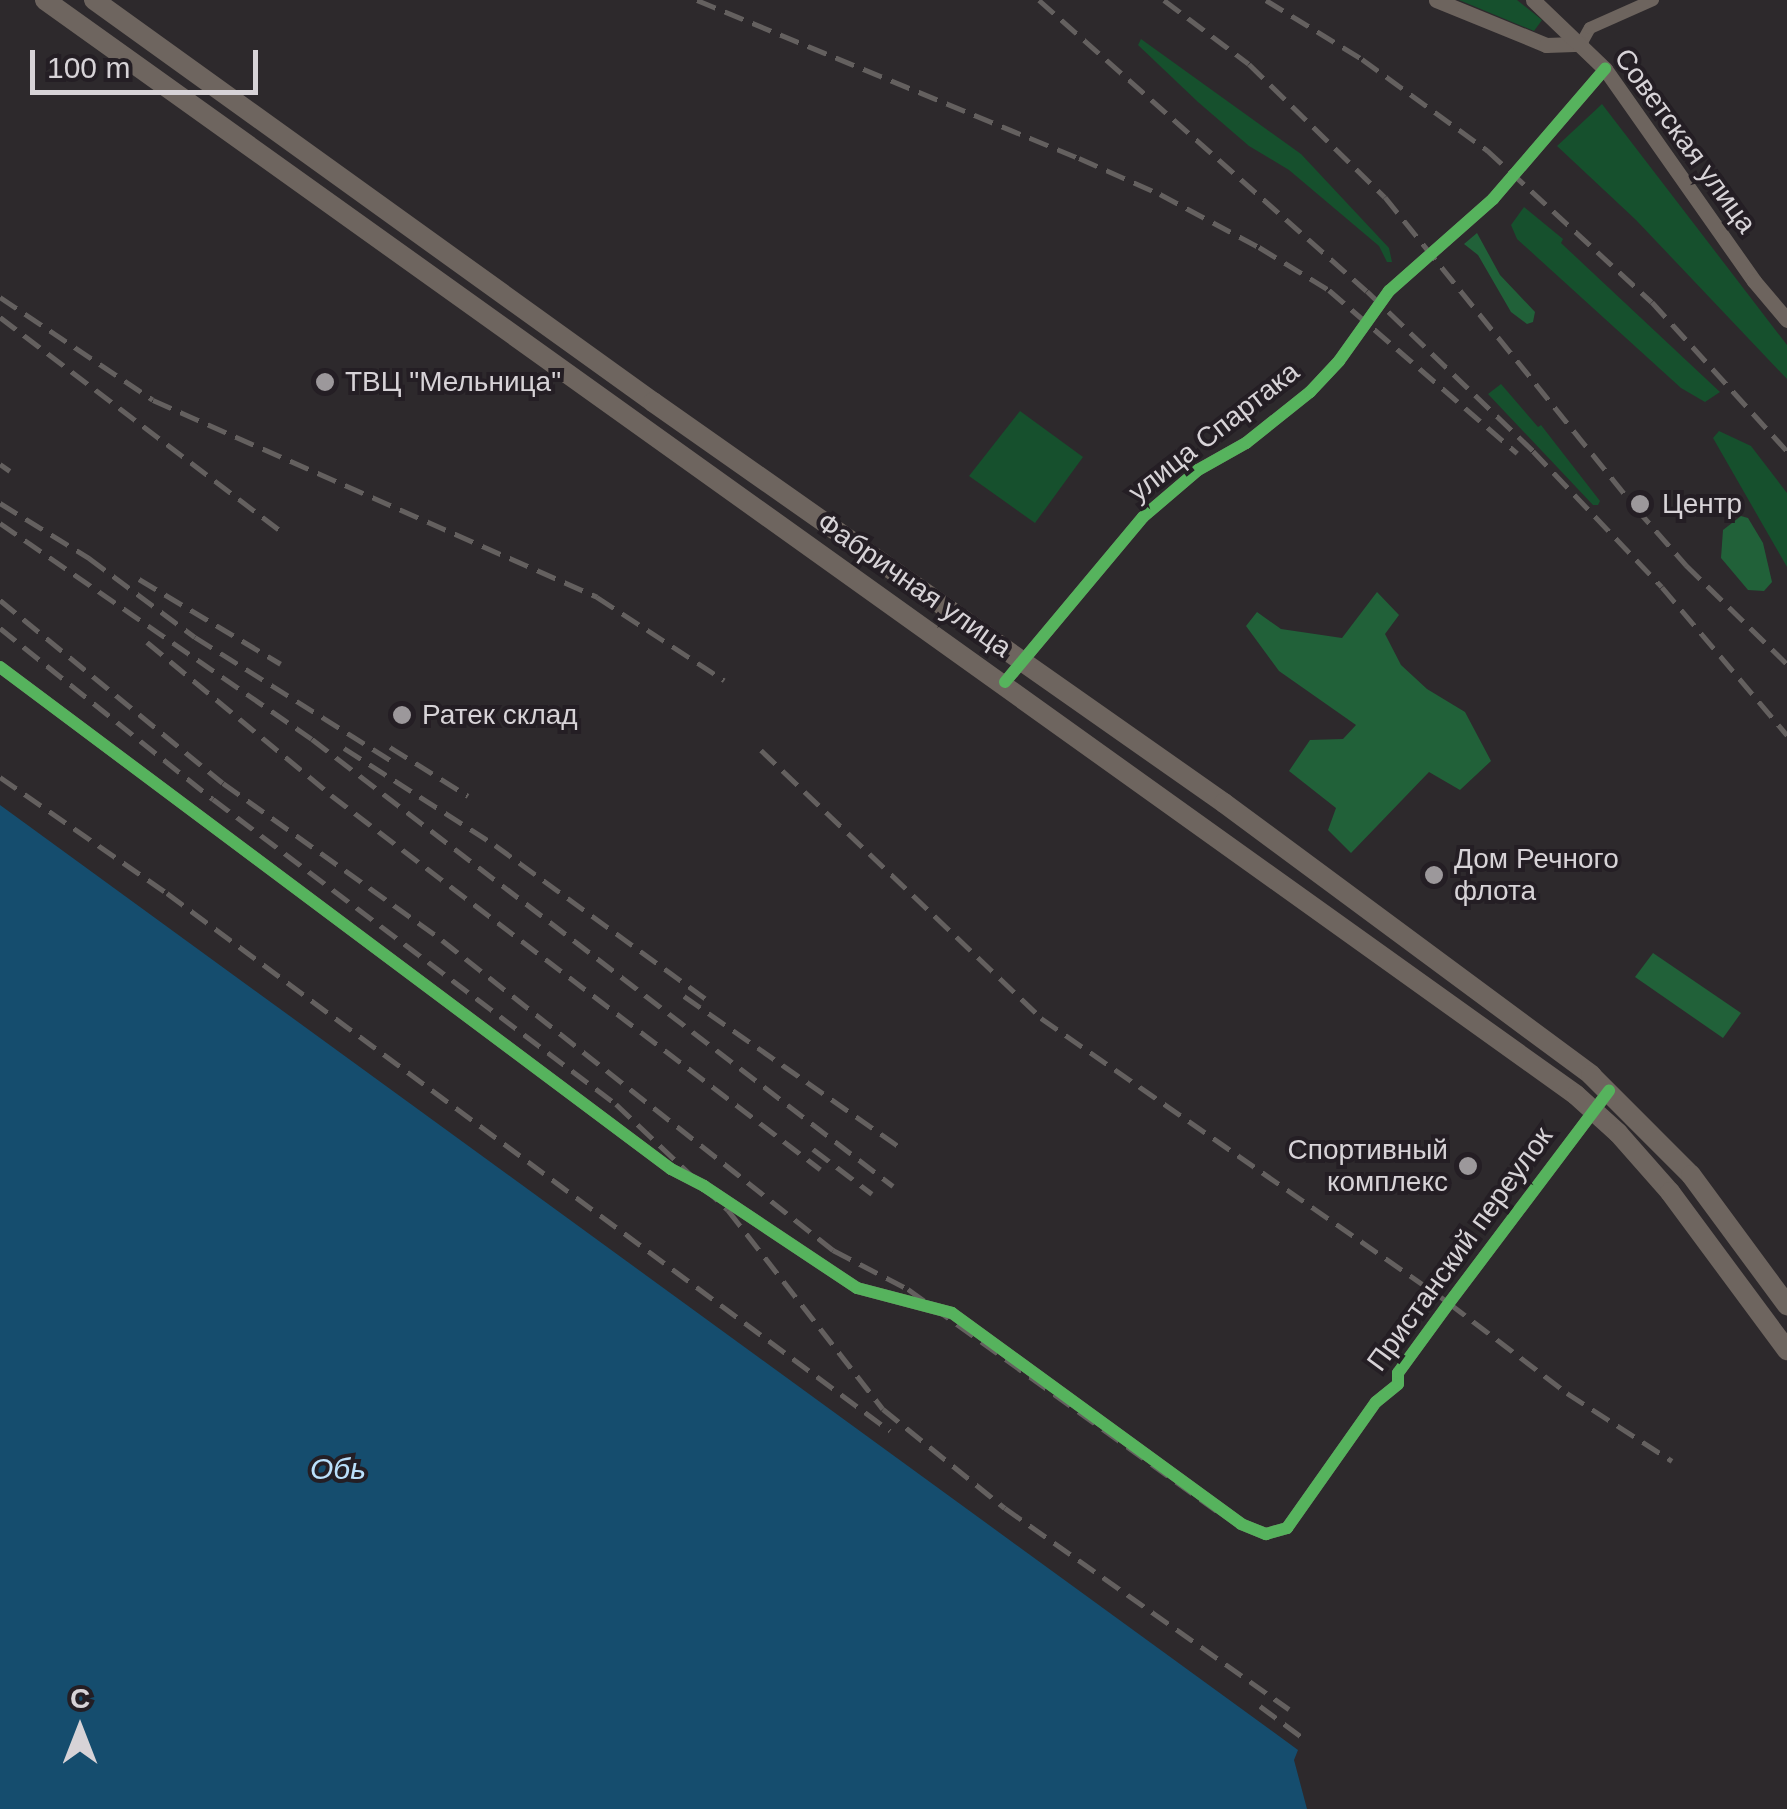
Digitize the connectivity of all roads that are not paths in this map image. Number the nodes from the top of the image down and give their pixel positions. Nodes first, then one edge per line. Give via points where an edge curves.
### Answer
1 (45, 0) edge
2 (94, 0) edge
3 (1436, 0) edge
4 (1533, 0) edge
5 (1653, 0) edge
6 (1581, 44) junction
7 (1605, 70) junction
8 (1787, 320) edge
9 (1021, 660) junction
10 (0, 668) edge
11 (1005, 682) junction
12 (1609, 1092) junction
13 (1594, 1110) junction
14 (1787, 1305) edge
15 (1787, 1350) edge

1 - 11 main road, Фабричная улица
2 - 9 main road, Фабричная улица
3 - 6 street via 1546,45
4 - 6 street, Советская улица
5 - 6 street via 1590,28
6 - 7 street, Советская улица
7 - 8 street, Советская улица
7 - 9 street, улица Спартака via 1494,199 1389,290 1340,361 1278,420 1198,470 1143,517
9 - 11 street, улица Спартака
9 - 12 main road, Фабричная улица via 1346,892
10 - 13 street, Пристанский переулок via 671,1170 857,1288 952,1313 1242,1524 1266,1534 1287,1528
11 - 13 main road, Фабричная улица
12 - 13 street, Пристанский переулок
12 - 14 main road, Фабричная улица via 1691,1175
13 - 15 main road, Фабричная улица via 1670,1192

